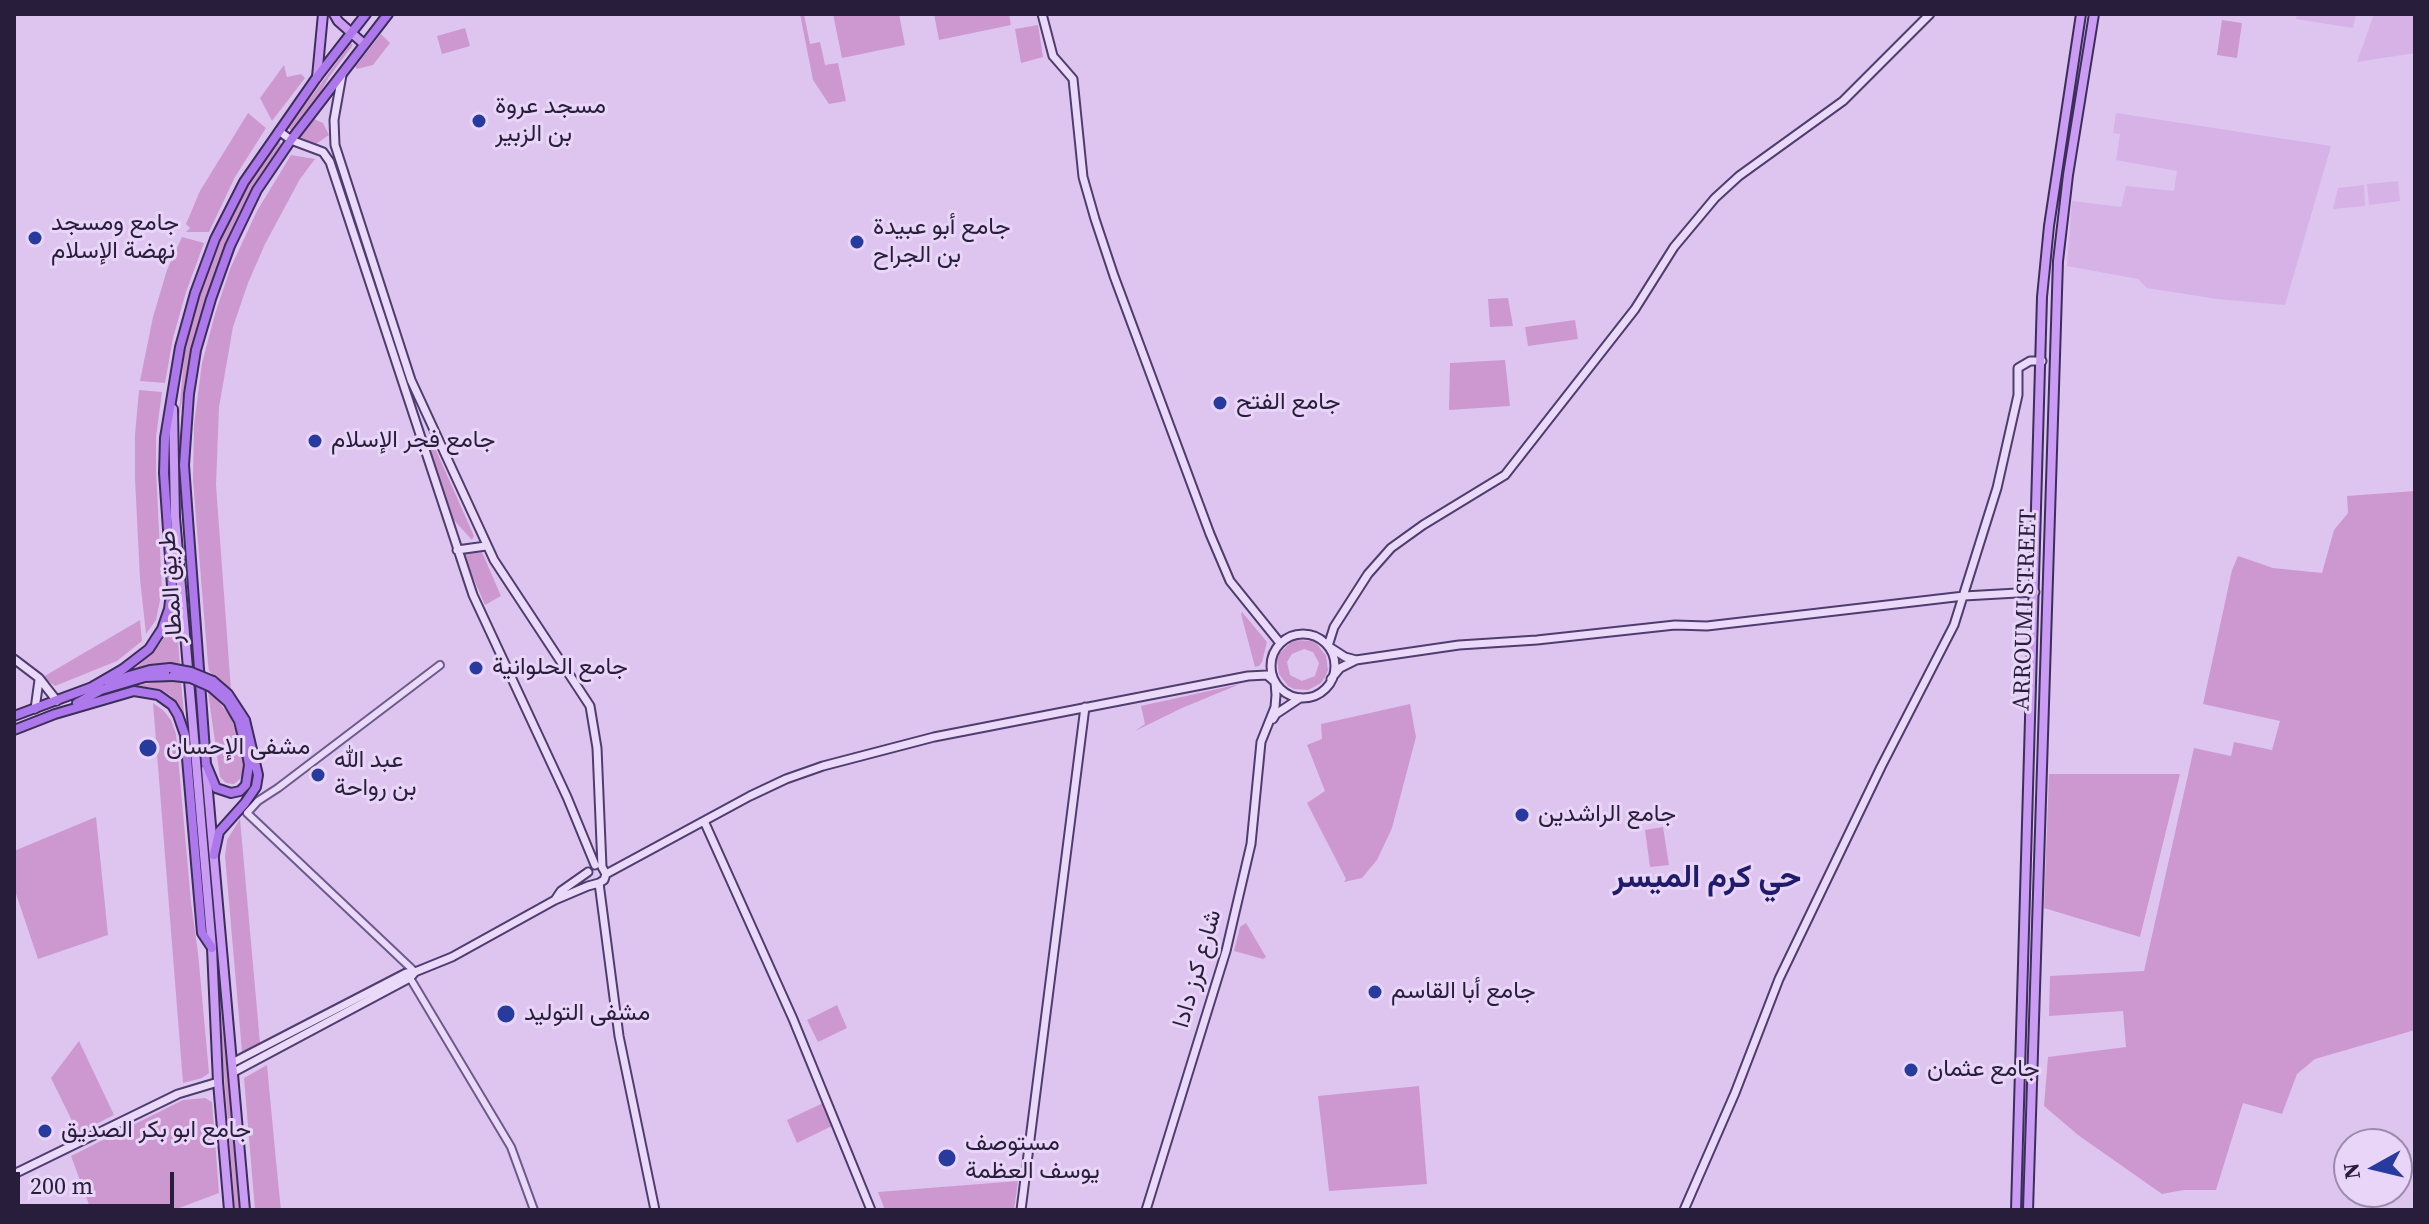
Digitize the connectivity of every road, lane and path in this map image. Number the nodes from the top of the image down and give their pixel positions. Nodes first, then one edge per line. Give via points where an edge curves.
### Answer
1 (325, 14) edge
2 (334, 14) edge
3 (366, 14) edge
4 (388, 14) edge
5 (1042, 14) edge
6 (1930, 14) edge
7 (2081, 14) edge
8 (2094, 14) edge
9 (350, 33) junction
10 (364, 44) junction
11 (343, 73) junction
12 (317, 77) junction
13 (279, 131) junction
14 (291, 140) junction
15 (2055, 181) junction
16 (2067, 183) junction
17 (2042, 361) junction
18 (172, 399) junction
19 (486, 546) junction
20 (457, 550) junction
21 (2035, 592) junction
22 (1964, 596) junction
23 (1334, 627) junction
24 (1313, 636) junction
25 (1280, 643) junction
26 (1328, 646) junction
27 (14, 659) edge
28 (1271, 660) junction
29 (1356, 660) junction
30 (440, 665) dead end
31 (172, 672) junction
32 (1256, 675) junction
33 (39, 678) junction
34 (1331, 679) junction
35 (1275, 682) junction
36 (212, 684) junction
37 (92, 687) junction
38 (1300, 698) junction
39 (57, 701) junction
40 (1085, 707) junction
41 (35, 709) junction
42 (55, 714) junction
43 (14, 716) edge
44 (14, 730) edge
45 (1264, 734) junction
46 (206, 764) junction
47 (704, 821) junction
48 (214, 855) junction
49 (601, 869) junction
50 (588, 872) junction
51 (596, 883) junction
52 (555, 900) junction
53 (212, 948) junction
54 (412, 975) junction
55 (234, 1067) junction
56 (218, 1082) junction
57 (14, 1174) edge
58 (229, 1210) edge
59 (245, 1210) edge
60 (534, 1210) edge
61 (655, 1210) edge
62 (871, 1210) edge
63 (1021, 1210) edge
64 (1146, 1210) edge
65 (1684, 1210) edge
66 (2016, 1210) edge
67 (2028, 1210) edge

1 - 12 main road
2 - 9 main road
3 - 9 highway, طريق المطار
4 - 10 highway, طريق المطار
5 - 25 main road via 1053,56 1073,79 1083,177 1095,219 1210,534 1230,581
6 - 23 main road via 1843,101 1715,198 1505,475 1391,548
7 - 15 main road, ARROUMI STREET
8 - 16 main road, ARROUMI STREET
9 - 10 main road
9 - 12 highway, طريق المطار
10 - 11 highway, طريق المطار
11 - 14 highway, طريق المطار
11 - 19 main road via 334,120 337,154 411,380
12 - 13 highway, طريق المطار
13 - 14 main road
13 - 18 highway, طريق المطار via 244,182 215,239 185,324
14 - 20 main road via 323,152 330,162
14 - 46 highway, طريق المطار via 257,190 230,246 201,329 189,394 184,465
15 - 16 main road
15 - 17 main road, ARROUMI STREET via 2042,297
16 - 67 main road, ARROUMI STREET via 2056,302
17 - 21 main road, ARROUMI STREET
17 - 22 main road via 2018,368 2018,395 2000,477
18 - 37 highway via 164,473 169,609 149,649
18 - 53 main road, طريق المطار via 175,517
19 - 20 main road
19 - 49 main road via 590,706 597,748
20 - 49 main road via 482,617
21 - 22 main road
21 - 66 main road, ARROUMI STREET
22 - 29 main road via 1707,626 1459,645
22 - 65 main road via 1779,979
23 - 24 main road
23 - 26 main road
24 - 25 main road via 1295,635
24 - 26 main road
25 - 28 main road
26 - 29 main road
26 - 34 main road via 1334,662
27 - 33 main road
28 - 32 main road
28 - 35 main road
29 - 34 main road
30 - 54 street via 247,813
31 - 36 highway, bridge
31 - 37 highway via 150,670
31 - 42 highway via 101,690
32 - 35 main road
32 - 40 main road
33 - 39 main road
33 - 41 main road
34 - 38 main road via 1322,691
35 - 38 main road
35 - 45 main road, شارع كرز دادا via 1275,707
36 - 46 highway via 239,721 249,765 246,785 223,792
36 - 48 highway via 228,694 245,720 258,775 256,787 219,832
37 - 39 highway
38 - 45 main road via 1276,714
39 - 41 highway
40 - 47 main road via 934,737 829,765 786,779
40 - 63 main road
41 - 43 highway
42 - 44 highway
42 - 53 highway via 134,691 158,695 172,705 185,735 202,933
45 - 64 main road, شارع كرز دادا via 1251,844 1226,951
46 - 48 main road, طريق المطار
47 - 49 main road
47 - 62 main road
48 - 55 main road, طريق المطار
49 - 50 main road
49 - 51 main road via 604,880
50 - 51 main road
50 - 52 main road
51 - 52 main road
51 - 61 main road via 619,1036
52 - 54 main road
53 - 56 main road, طريق المطار
54 - 55 main road
54 - 60 street via 505,1136
55 - 59 main road, طريق المطار
56 - 57 main road via 178,1094
56 - 58 main road, طريق المطار

